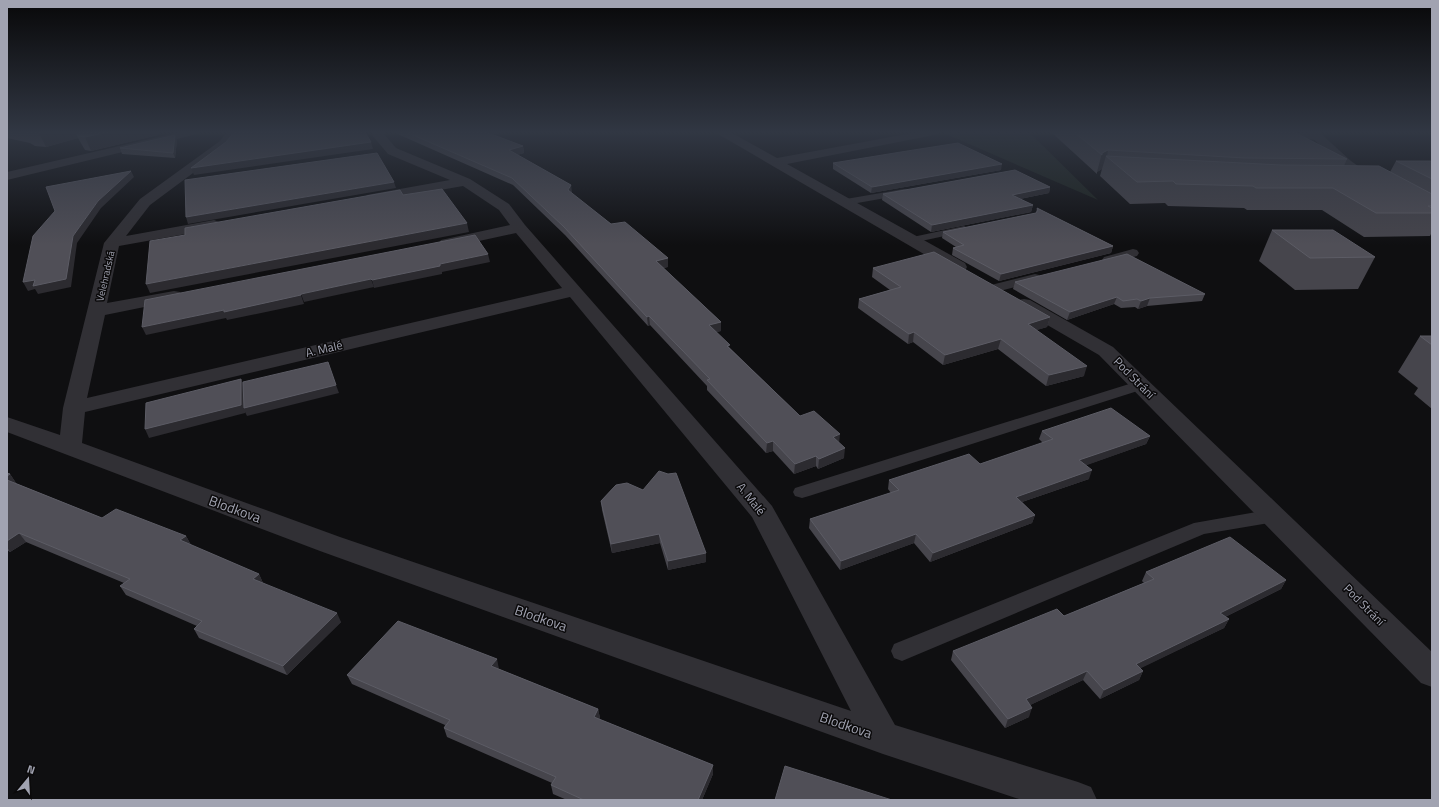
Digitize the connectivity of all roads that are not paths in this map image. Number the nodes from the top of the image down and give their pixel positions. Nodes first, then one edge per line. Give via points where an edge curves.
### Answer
1 (34, 170) edge
2 (188, 170) edge
3 (432, 170) edge
4 (789, 170) edge
5 (1354, 170) edge
6 (7, 176) edge
7 (200, 179) edge
8 (465, 182) junction
9 (169, 183) junction
10 (1359, 183) edge
11 (1374, 183) junction
12 (916, 190) edge
13 (1386, 190) edge
14 (355, 201) edge
15 (846, 202) junction
16 (230, 222) edge
17 (978, 226) edge
18 (520, 228) junction
19 (912, 240) junction
20 (112, 242) junction
21 (428, 246) edge
22 (1133, 253) dead end
23 (1095, 263) edge
24 (1050, 274) edge
25 (983, 280) junction
26 (574, 291) junction
27 (189, 293) edge
28 (96, 311) junction
29 (1142, 385) junction
30 (74, 408) junction
31 (7, 424) edge
32 (70, 448) junction
33 (802, 492) dead end
34 (1274, 516) junction
35 (902, 651) dead end
36 (1432, 673) edge
37 (883, 738) junction
38 (1078, 800) edge

1 - 6 street
2 - 9 street, Velehradská
3 - 8 street, A. Malé
4 - 15 street, Pod Strání
5 - 11 street
7 - 9 street
8 - 14 street
8 - 18 street, A. Malé via 504,207
9 - 20 street, Velehradská via 145,202
10 - 11 lane
11 - 13 street
12 - 15 lane
15 - 19 street, Pod Strání
16 - 20 street
17 - 19 lane
18 - 21 street
18 - 26 street, A. Malé
19 - 25 street, Pod Strání
20 - 28 street, Velehradská
22 - 23 lane
24 - 25 lane
25 - 29 street, Pod Strání via 1106,351
26 - 30 street, A. Malé
26 - 37 street, A. Malé via 763,512
27 - 28 street
28 - 30 street, Velehradská
29 - 33 lane
29 - 34 street, Pod Strání
30 - 32 street, Velehradská
31 - 32 street, Blodkova
32 - 37 street, Blodkova via 337,547
34 - 35 lane via 1201,528
34 - 36 street, Pod Strání
37 - 38 street, Blodkova

